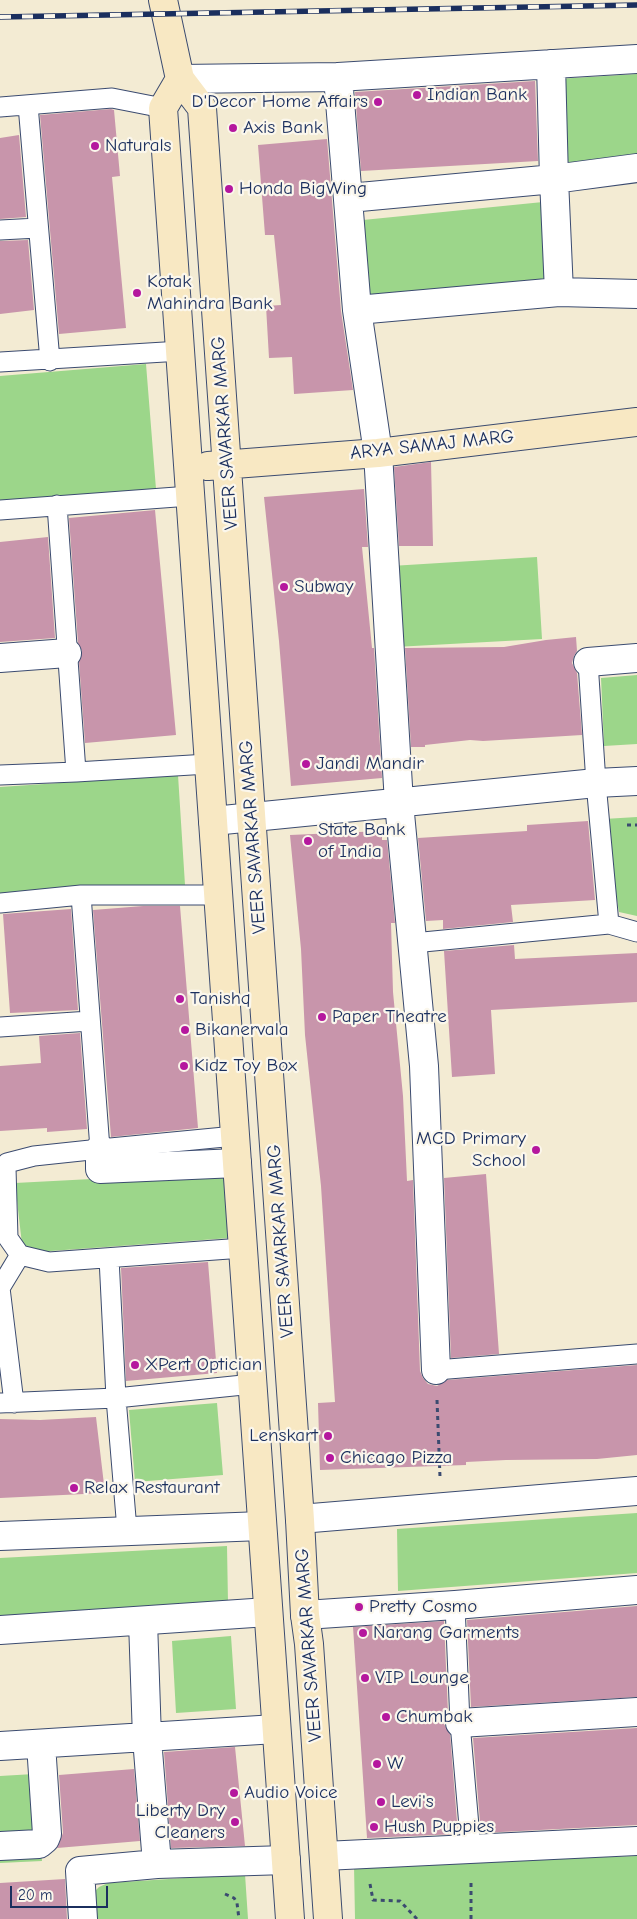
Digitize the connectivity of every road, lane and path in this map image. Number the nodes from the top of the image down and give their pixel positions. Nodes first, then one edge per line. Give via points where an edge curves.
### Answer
1 (163, 0) edge
2 (637, 59) edge
3 (551, 64) junction
4 (338, 77) junction
5 (180, 79) junction
6 (28, 105) junction
7 (0, 107) edge
8 (164, 108) junction
9 (637, 168) edge
10 (554, 179) junction
11 (348, 198) junction
12 (38, 228) junction
13 (0, 230) edge
14 (559, 292) junction
15 (637, 294) edge
16 (357, 310) junction
17 (181, 352) junction
18 (50, 361) junction
19 (0, 362) edge
20 (637, 422) edge
21 (378, 452) junction
22 (227, 463) junction
23 (189, 468) junction
24 (190, 496) junction
25 (57, 505) junction
26 (0, 510) edge
27 (67, 653) junction
28 (0, 658) edge
29 (637, 658) edge
30 (588, 662) joint
31 (208, 764) junction
32 (76, 772) junction
33 (0, 775) edge
34 (637, 781) edge
35 (596, 783) junction
36 (399, 803) junction
37 (252, 817) junction
38 (213, 821) junction
39 (81, 895) junction
40 (218, 896) junction
41 (0, 903) edge
42 (609, 924) junction
43 (637, 932) edge
44 (413, 943) junction
45 (90, 1021) junction
46 (0, 1026) edge
47 (235, 1136) junction
48 (100, 1150) junction
49 (237, 1163) junction
50 (3, 1168) edge
51 (243, 1248) junction
52 (20, 1255) junction
53 (109, 1258) junction
54 (0, 1288) edge
55 (637, 1354) edge
56 (436, 1370) junction
57 (253, 1384) junction
58 (116, 1398) junction
59 (7, 1403) edge
60 (637, 1491) edge
61 (441, 1507) junction
62 (300, 1519) junction
63 (262, 1526) junction
64 (127, 1530) junction
65 (0, 1536) edge
66 (637, 1590) edge
67 (456, 1605) junction
68 (268, 1612) junction
69 (305, 1615) junction
70 (144, 1621) junction
71 (0, 1630) edge
72 (637, 1712) edge
73 (460, 1723) junction
74 (276, 1729) junction
75 (147, 1738) junction
76 (41, 1744) junction
77 (0, 1746) edge
78 (637, 1841) edge
79 (0, 1846) edge
80 (324, 1856) junction
81 (286, 1860) junction
82 (471, 1861) junction
83 (158, 1864) junction
84 (371, 1878) dead end
85 (220, 1893) dead end
86 (83, 1919) edge
87 (239, 1919) edge
88 (290, 1919) edge
89 (328, 1919) edge
90 (417, 1919) edge
91 (470, 1919) edge

1 - 5 street
2 - 3 street
3 - 4 street
3 - 10 street
4 - 5 street
4 - 11 street
5 - 8 street
5 - 22 street, VEER SAVARKAR MARG via 202,108
6 - 7 lane
6 - 8 lane via 112,98
6 - 12 lane
8 - 17 street, VEER SAVARKAR MARG
9 - 10 street
10 - 11 street
10 - 14 street
11 - 16 street
12 - 13 lane
12 - 18 lane
14 - 15 street
14 - 16 street
16 - 21 street
17 - 18 lane
17 - 23 street, VEER SAVARKAR MARG
18 - 19 lane
20 - 21 street, ARYA SAMAJ MARG
21 - 22 street, ARYA SAMAJ MARG
21 - 36 street
22 - 23 street, ARYA SAMAJ MARG
22 - 37 street, VEER SAVARKAR MARG
23 - 24 street, VEER SAVARKAR MARG
24 - 25 lane
24 - 31 street, VEER SAVARKAR MARG
25 - 26 lane
25 - 27 lane
27 - 28 street
27 - 32 lane
29 - 30 street
30 - 35 lane
31 - 32 lane
31 - 38 street, VEER SAVARKAR MARG
32 - 33 lane
34 - 35 street
35 - 36 street
35 - 42 lane
36 - 37 street
36 - 44 street
37 - 38 street
37 - 62 street, VEER SAVARKAR MARG
38 - 40 street, VEER SAVARKAR MARG
39 - 40 lane
39 - 41 lane
39 - 45 lane
40 - 47 street, VEER SAVARKAR MARG
42 - 43 lane
42 - 44 lane
44 - 56 street via 424,1066
45 - 46 lane
45 - 48 lane
47 - 48 lane
47 - 49 street, VEER SAVARKAR MARG
48 - 49 street via 100,1169
48 - 50 lane via 34,1156 7,1163
49 - 51 street, VEER SAVARKAR MARG
50 - 52 lane via 8,1238
51 - 53 lane
51 - 57 street, VEER SAVARKAR MARG
52 - 53 lane via 49,1262
52 - 54 lane
53 - 58 lane
54 - 59 lane
55 - 56 lane
56 - 61 path
57 - 58 lane
57 - 63 street, VEER SAVARKAR MARG
58 - 59 lane
58 - 64 lane
60 - 61 street
61 - 62 street
62 - 69 street, VEER SAVARKAR MARG
63 - 64 street
63 - 68 street, VEER SAVARKAR MARG
64 - 65 street
66 - 67 street
67 - 69 street
67 - 73 lane
68 - 70 street
68 - 74 street, VEER SAVARKAR MARG
69 - 80 street, VEER SAVARKAR MARG
70 - 71 street
70 - 75 street
72 - 73 street
73 - 82 lane
74 - 75 street
74 - 81 street, VEER SAVARKAR MARG
75 - 76 street
75 - 83 street
76 - 77 street
76 - 79 street via 45,1839 39,1844
78 - 82 street
80 - 82 street
80 - 89 street, VEER SAVARKAR MARG
81 - 83 street
81 - 88 street, VEER SAVARKAR MARG
82 - 91 path
83 - 86 street via 80,1871
84 - 90 path via 373,1900 400,1901
85 - 87 path via 234,1898

